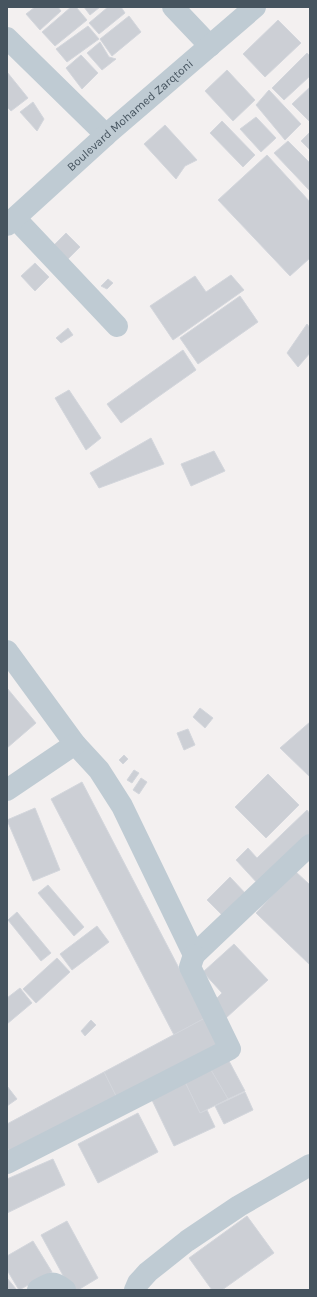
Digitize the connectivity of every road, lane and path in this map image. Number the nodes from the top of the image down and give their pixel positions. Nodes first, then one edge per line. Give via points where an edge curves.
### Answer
1 (173, 7) edge
2 (255, 7) edge
3 (10, 46) edge
4 (210, 46) junction
5 (106, 135) junction
6 (11, 222) edge
7 (117, 326) dead end
8 (7, 651) edge
9 (75, 744) junction
10 (7, 790) edge
11 (310, 845) edge
12 (194, 955) junction
13 (7, 1163) edge
14 (310, 1165) edge
15 (38, 1290) edge
16 (65, 1290) edge
17 (135, 1290) edge

1 - 4 street
2 - 4 street, Boulevard Mohamed Zarqtoni
3 - 5 street
4 - 5 street, Boulevard Mohamed Zarqtoni
5 - 6 street, Boulevard Mohamed Zarqtoni
6 - 7 street
8 - 9 street
9 - 10 street
9 - 12 street via 99,770 122,806
11 - 12 street
12 - 13 street via 190,967 230,1049
14 - 17 street via 239,1206 188,1241 148,1272
15 - 16 street via 49,1283 54,1283

